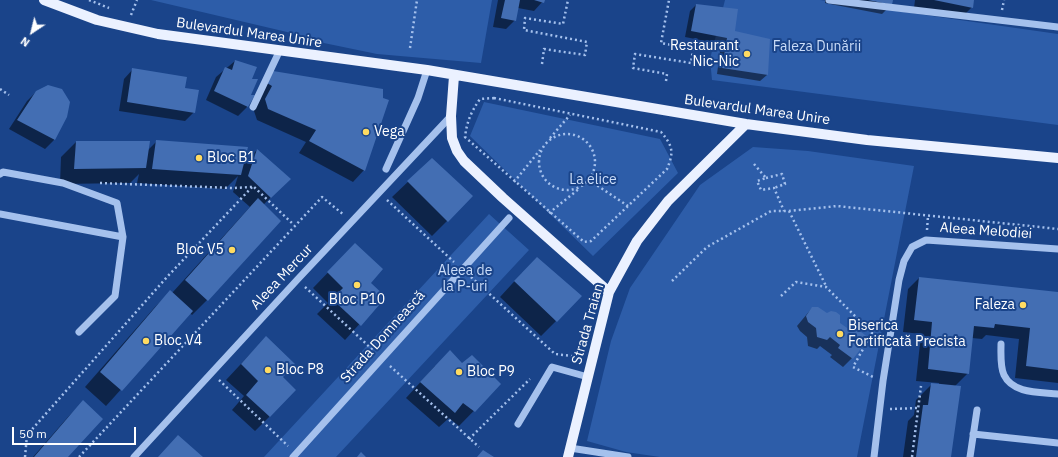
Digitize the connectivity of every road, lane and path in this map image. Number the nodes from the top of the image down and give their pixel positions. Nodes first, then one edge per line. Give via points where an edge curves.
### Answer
1 (44, 0) edge
2 (137, 0) edge
3 (417, 0) edge
4 (568, 0) edge
5 (669, 0) edge
6 (829, 0) edge
7 (130, 16) dead end
8 (1058, 27) edge
9 (410, 48) dead end
10 (279, 52) junction
11 (542, 64) dead end
12 (427, 70) junction
13 (454, 76) junction
14 (666, 82) dead end
15 (0, 89) edge
16 (8, 95) dead end
17 (253, 107) dead end
18 (570, 115) junction
19 (451, 116) junction
20 (746, 124) junction
21 (543, 147) junction
22 (1058, 158) edge
23 (754, 164) dead end
24 (386, 169) dead end
25 (0, 174) edge
26 (766, 178) junction
27 (589, 180) junction
28 (514, 182) junction
29 (93, 183) dead end
30 (253, 186) junction
31 (581, 187) junction
32 (774, 188) junction
33 (380, 194) junction
34 (628, 206) junction
35 (784, 211) junction
36 (789, 211) junction
37 (549, 213) junction
38 (0, 214) edge
39 (509, 218) dead end
40 (353, 222) junction
41 (294, 225) junction
42 (1058, 229) edge
43 (123, 237) junction
44 (1058, 249) edge
45 (462, 269) junction
46 (672, 281) dead end
47 (826, 286) junction
48 (608, 292) junction
49 (781, 296) dead end
50 (79, 332) dead end
51 (1001, 344) dead end
52 (554, 354) junction
53 (549, 359) dead end
54 (592, 359) junction
55 (211, 373) junction
56 (533, 375) dead end
57 (588, 377) junction
58 (883, 381) junction
59 (921, 386) dead end
60 (1058, 394) edge
61 (918, 408) junction
62 (879, 410) junction
63 (977, 410) dead end
64 (518, 424) dead end
65 (973, 434) junction
66 (1058, 443) edge
67 (479, 447) dead end
68 (569, 452) edge
69 (294, 456) edge
70 (25, 457) edge
71 (79, 457) edge
72 (134, 457) edge
73 (628, 457) edge
74 (874, 457) edge
75 (912, 457) edge
76 (970, 457) edge

1 - 10 main road, Bulevardul Marea Unire via 96,20 158,34
2 - 7 path
3 - 9 path
4 - 11 path via 564,24 526,18 524,30 588,42 585,55 544,49
5 - 14 path via 661,43 693,49 691,63 635,54 633,68 667,74
6 - 8 street
10 - 12 main road, Bulevardul Marea Unire
10 - 17 street
12 - 13 main road, Bulevardul Marea Unire
12 - 24 street via 418,98
13 - 19 main road
13 - 20 main road, Bulevardul Marea Unire
15 - 16 path
18 - 21 path
18 - 28 path via 494,98 480,99 466,124 466,137
18 - 34 path via 661,132 670,142 672,156 667,169
19 - 33 street, Aleea Mercur
19 - 48 main road via 452,138 464,161
20 - 22 main road, Bulevardul Marea Unire via 867,140
20 - 48 main road, Strada Traian via 668,201 637,241
21 - 27 path via 557,135 575,135 584,139 590,145 595,158 594,172
21 - 28 path
21 - 31 path via 539,165 546,182 563,190
23 - 26 path
25 - 43 street via 4,172 63,183 117,203
26 - 32 path via 757,181 761,190
26 - 32 path via 782,174 785,184
27 - 31 path
27 - 34 path
28 - 37 path
29 - 30 path via 233,188
30 - 41 path
30 - 70 path via 162,283 27,435
31 - 37 path
32 - 35 path
33 - 40 street, Aleea Mercur
33 - 45 path
34 - 37 path via 590,241 584,242
35 - 36 path
35 - 46 path via 771,211 707,247
36 - 42 path via 837,206
36 - 47 path
38 - 43 street
39 - 45 street, Strada Domnească
40 - 41 path via 322,197
40 - 55 street, Aleea Mercur
41 - 71 path
43 - 50 street via 115,296
44 - 58 street, Aleea Melodiei via 926,240 912,247 904,261 899,280
45 - 52 path
45 - 69 street, Strada Domnească
47 - 49 path via 796,282
47 - 58 path via 872,332 853,367
48 - 54 main road, Strada Traian
51 - 60 street via 1003,374 1007,381 1023,391
52 - 53 path
52 - 54 path
54 - 57 main road, Strada Traian
55 - 69 path
55 - 72 street, Aleea Mercur
56 - 67 path via 469,439
57 - 64 street via 552,367
57 - 68 main road, Strada Traian
58 - 62 street, Aleea Melodiei
59 - 61 path
61 - 62 path
61 - 75 path
62 - 74 street, Aleea Melodiei
63 - 65 street
65 - 66 street
65 - 76 street
68 - 73 street

